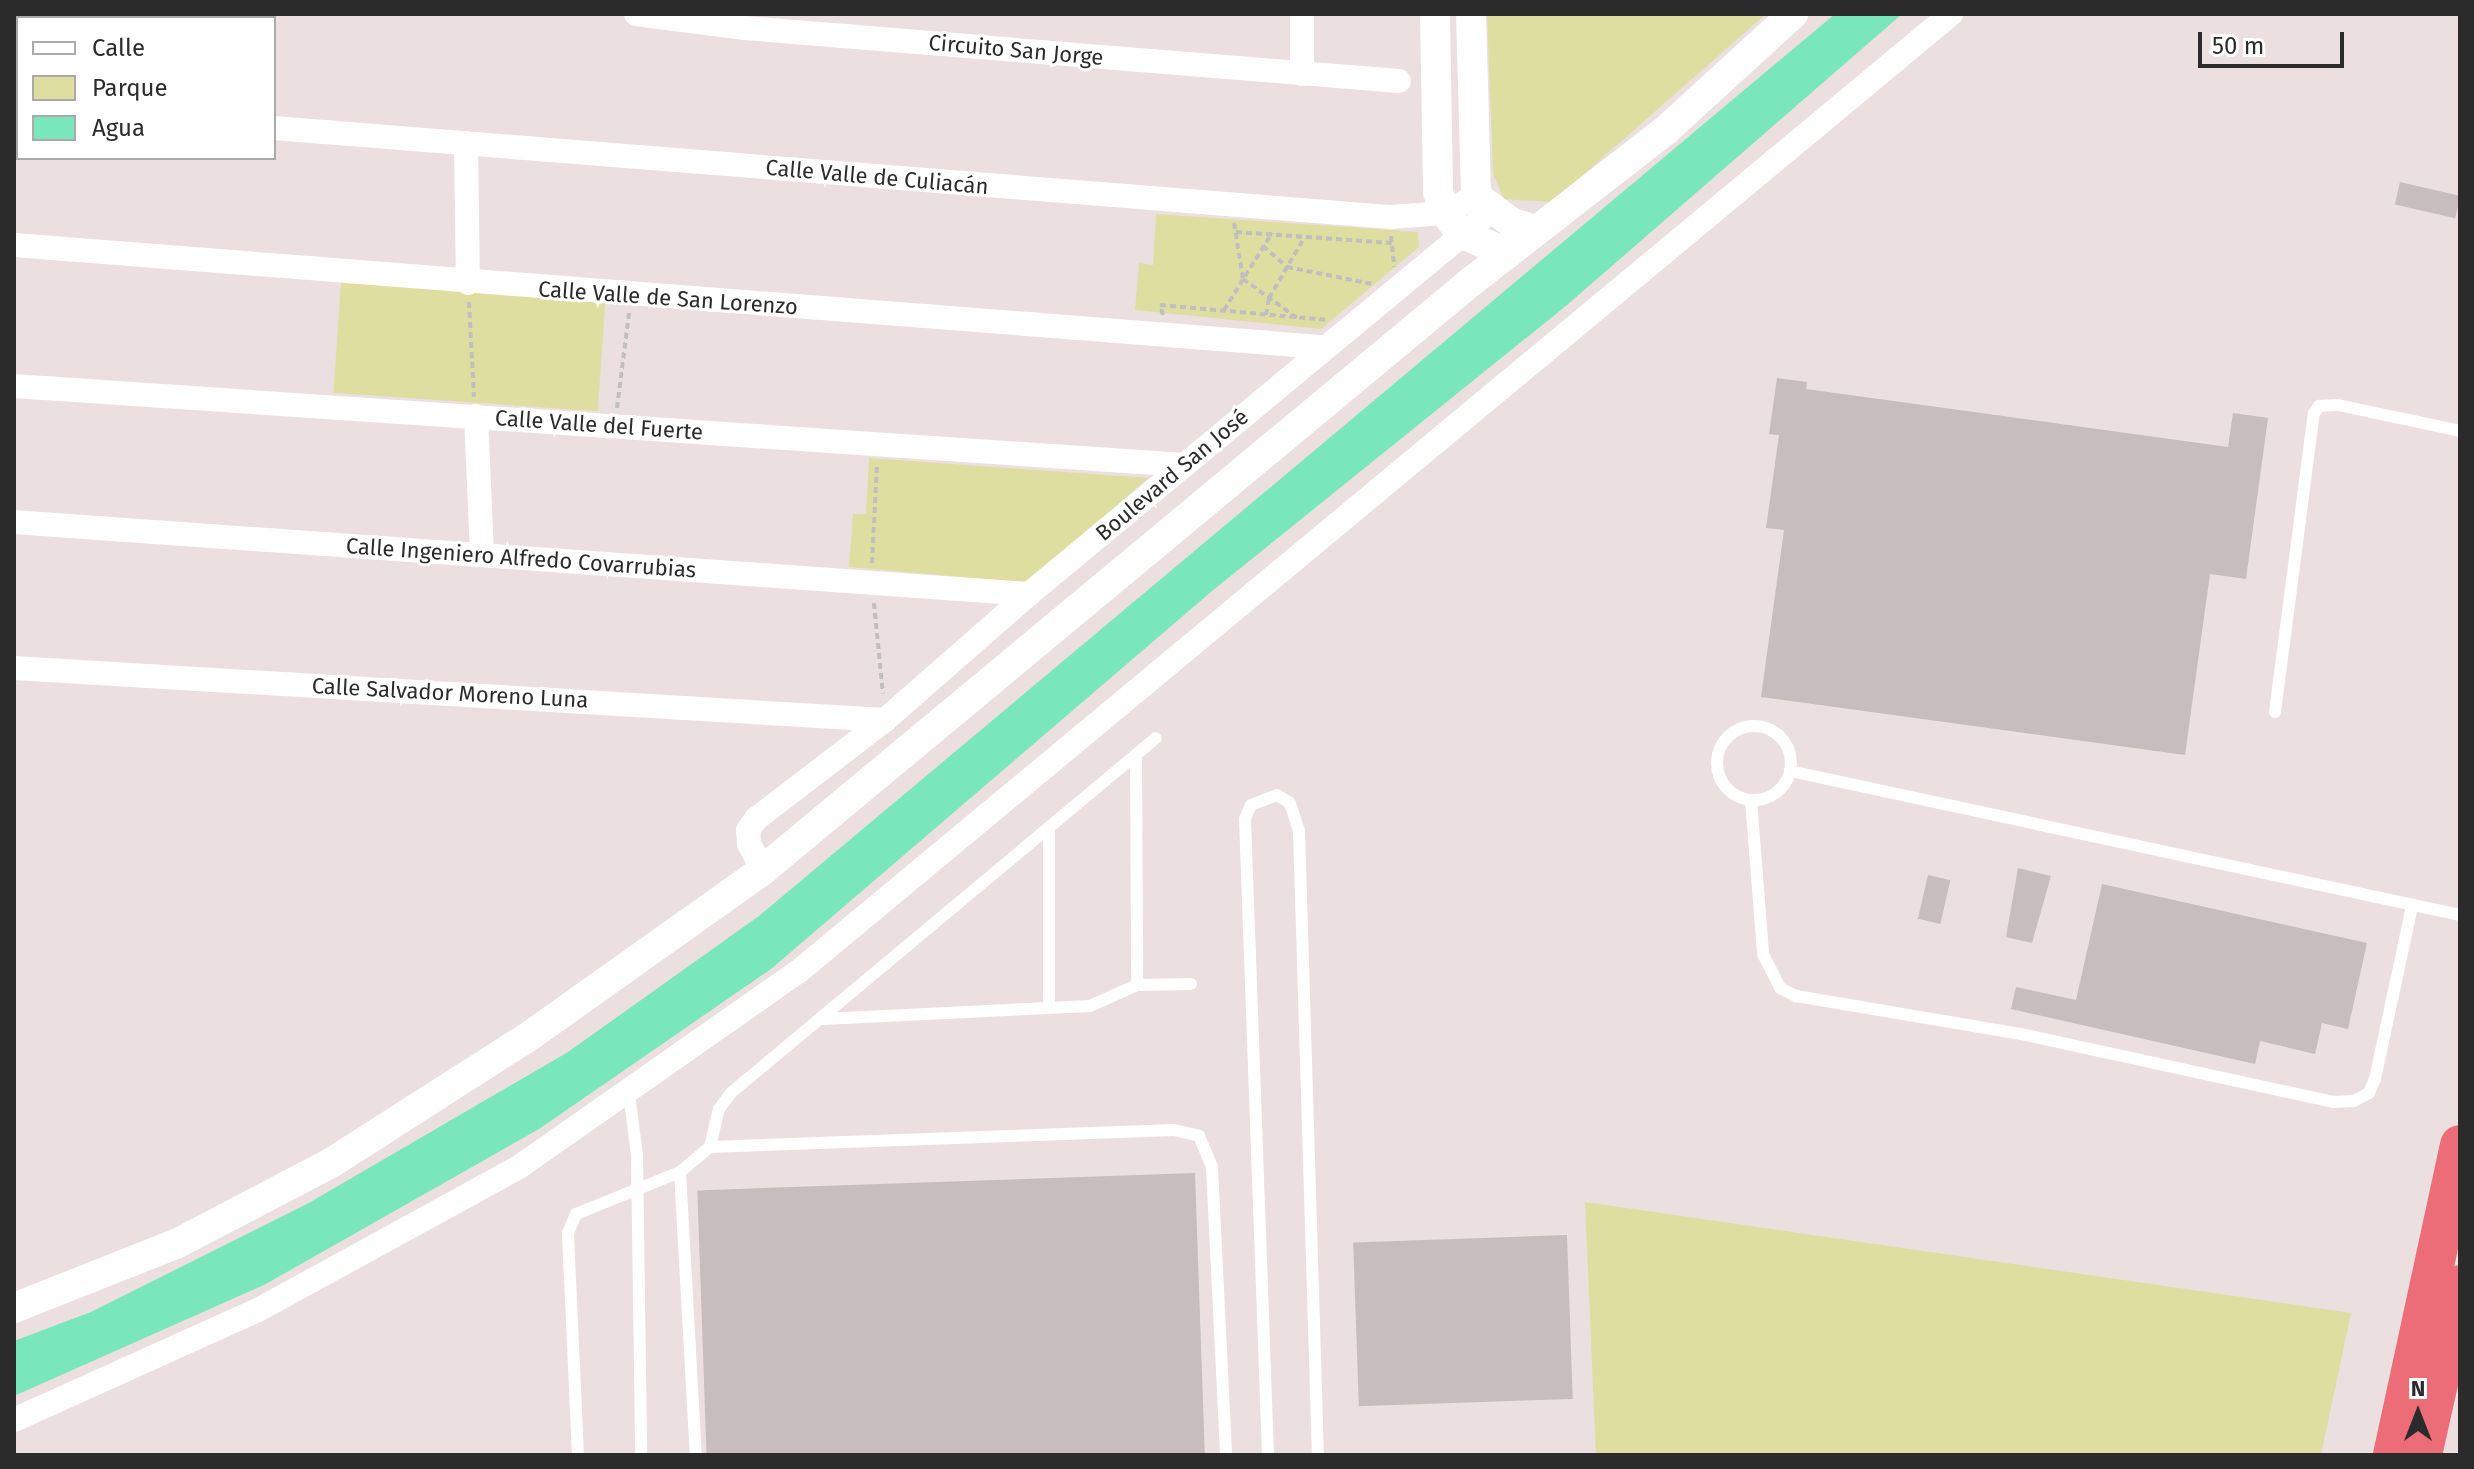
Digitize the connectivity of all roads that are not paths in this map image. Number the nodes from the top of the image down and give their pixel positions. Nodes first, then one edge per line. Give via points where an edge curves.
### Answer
1 (636, 14) edge
2 (1302, 14) edge
3 (1435, 14) edge
4 (1471, 14) edge
5 (1793, 14) edge
6 (1951, 14) edge
7 (746, 21) edge
8 (1302, 74) junction
9 (1399, 81) dead end
10 (276, 128) edge
11 (466, 143) junction
12 (1483, 204) junction
13 (1537, 230) junction
14 (1449, 233) junction
15 (14, 245) edge
16 (1508, 253) junction
17 (1472, 281) junction
18 (468, 283) junction
19 (1323, 347) junction
20 (14, 386) edge
21 (476, 416) junction
22 (2460, 431) edge
23 (1185, 465) junction
24 (14, 522) edge
25 (482, 555) junction
26 (1029, 594) junction
27 (14, 668) edge
28 (2275, 712) dead end
29 (885, 720) junction
30 (1156, 738) dead end
31 (1136, 757) junction
32 (1790, 771) junction
33 (1751, 800) junction
34 (1049, 832) junction
35 (763, 870) junction
36 (2412, 906) junction
37 (2460, 915) edge
38 (1191, 984) dead end
39 (1137, 985) junction
40 (1049, 1007) junction
41 (823, 1019) junction
42 (629, 1094) junction
43 (2460, 1145) edge
44 (710, 1147) junction
45 (680, 1172) junction
46 (637, 1192) junction
47 (2460, 1285) edge
48 (14, 1308) edge
49 (14, 1420) edge
50 (578, 1455) edge
51 (641, 1455) edge
52 (696, 1455) edge
53 (1226, 1455) edge
54 (1268, 1455) edge
55 (1318, 1455) edge
56 (2393, 1455) edge
57 (2422, 1455) edge

1 - 7 street, Circuito San Jorge
2 - 8 street
3 - 14 street via 1438,192
4 - 12 street
5 - 13 street via 1666,130
6 - 42 street via 798,972
7 - 8 street, Circuito San Jorge
8 - 9 street, Circuito San Jorge
10 - 11 street, Calle Valle de Culiacán
11 - 14 street, Calle Valle de Culiacán via 1391,217
11 - 18 street
12 - 13 street
12 - 14 street, Calle Valle de Culiacán
13 - 16 street
14 - 16 street
14 - 17 street
14 - 19 street, Boulevard San José via 1395,288
15 - 18 street, Calle Valle de San Lorenzo
16 - 17 street
17 - 35 street
18 - 19 street, Calle Valle de San Lorenzo
19 - 23 street, Boulevard San José
20 - 21 street, Calle Valle del Fuerte
21 - 23 street, Calle Valle del Fuerte
21 - 25 street
22 - 28 lane via 2338,405 2319,406 2314,413
23 - 26 street, Boulevard San José
24 - 25 street, Calle Ingeniero Alfredo Covarrubias
25 - 26 street, Calle Ingeniero Alfredo Covarrubias
26 - 29 street, Boulevard San José
27 - 29 street, Calle Salvador Moreno Luna
29 - 35 street, Boulevard San José via 756,819 748,830 749,844
30 - 31 lane
31 - 34 lane
31 - 39 lane
32 - 33 lane via 1776,793
32 - 33 lane via 1787,746 1779,736 1756,726 1731,733 1722,742 1716,767 1728,790
32 - 36 lane
33 - 36 lane via 1763,954 1769,972 1788,992 2026,1035 2333,1102 2354,1101 2369,1093 2375,1079
34 - 40 lane
34 - 41 lane
35 - 48 street via 531,1035 331,1163 178,1243
36 - 37 lane
38 - 39 lane
39 - 40 lane via 1090,1006
40 - 41 lane
41 - 44 lane via 724,1101
42 - 46 lane
42 - 49 street via 519,1167 258,1310
43 - 56 highway
44 - 45 lane
44 - 53 lane via 1174,1130 1199,1136 1212,1167
45 - 46 lane
45 - 52 lane
46 - 50 lane via 584,1207 571,1222
46 - 51 lane
47 - 57 highway
54 - 55 lane via 1245,819 1251,805 1277,795 1290,803 1299,831

